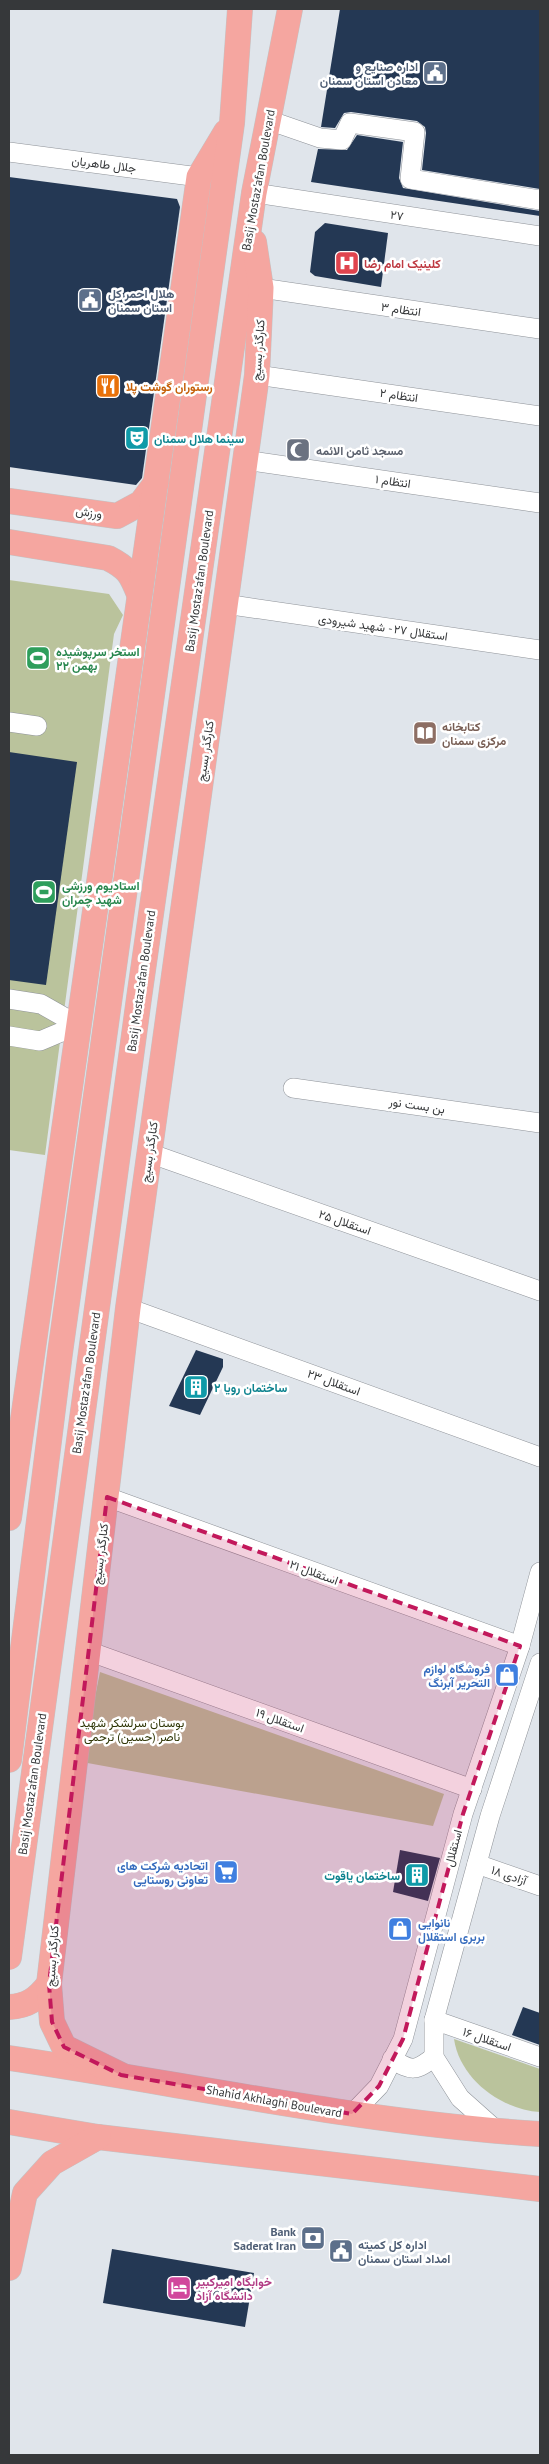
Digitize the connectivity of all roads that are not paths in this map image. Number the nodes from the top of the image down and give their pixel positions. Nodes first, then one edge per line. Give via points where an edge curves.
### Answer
1 (240, 9) edge
2 (290, 9) edge
3 (268, 120) junction
4 (232, 123) junction
5 (9, 152) edge
6 (199, 176) junction
7 (254, 194) junction
8 (540, 200) edge
9 (540, 236) edge
10 (261, 288) junction
11 (540, 329) edge
12 (257, 375) junction
13 (540, 416) edge
14 (245, 460) junction
15 (156, 483) junction
16 (9, 501) edge
17 (540, 503) edge
18 (9, 542) edge
19 (139, 594) junction
20 (225, 604) junction
21 (133, 633) junction
22 (160, 639) junction
23 (540, 650) edge
24 (9, 722) edge
25 (37, 726) dead end
26 (138, 998) junction
27 (9, 999) edge
28 (169, 1002) junction
29 (78, 1025) junction
30 (9, 1036) edge
31 (293, 1088) dead end
32 (540, 1123) edge
33 (149, 1153) junction
34 (540, 1291) edge
35 (128, 1308) junction
36 (540, 1457) edge
37 (107, 1497) junction
38 (9, 1518) edge
39 (540, 1572) edge
40 (520, 1646) junction
41 (88, 1651) junction
42 (540, 1663) edge
43 (537, 1685) edge
44 (9, 1760) edge
45 (472, 1789) junction
46 (477, 1864) junction
47 (540, 1886) edge
48 (9, 1957) edge
49 (49, 1984) junction
50 (9, 2006) edge
51 (434, 2020) junction
52 (434, 2056) junction
53 (540, 2057) edge
54 (9, 2058) edge
55 (392, 2059) junction
56 (121, 2075) junction
57 (352, 2114) junction
58 (9, 2122) edge
59 (497, 2131) junction
60 (540, 2134) edge
61 (98, 2137) junction
62 (540, 2189) edge
63 (9, 2268) edge

1 - 4 main road
2 - 3 main road, Basij Mostaz'afan Boulevard
3 - 7 main road, Basij Mostaz'afan Boulevard
3 - 8 street via 320,138 342,140 350,123 415,132 410,179
4 - 6 main road
4 - 22 main road
5 - 6 street, جلال طاهریان
6 - 15 main road
7 - 9 street, ۲۷
7 - 10 main road, کنارگذر بسیج via 253,234
7 - 26 main road, Basij Mostaz'afan Boulevard
10 - 11 street, انتظام ۳
10 - 12 main road, کنارگذر بسیج
12 - 13 street, انتظام ۲
12 - 14 main road, کنارگذر بسیج
14 - 17 street, انتظام ۱
14 - 20 main road, کنارگذر بسیج
15 - 16 main road, ورزش via 141,502 117,516
15 - 19 main road
18 - 19 main road via 108,558 131,575
19 - 21 main road
20 - 23 street, استقلال ۲۷ - شهید شیرودی
20 - 28 main road, کنارگذر بسیج
21 - 22 main road
21 - 29 main road
22 - 44 main road via 60,1352
24 - 25 street
26 - 28 main road
26 - 48 main road, Basij Mostaz'afan Boulevard
27 - 29 street via 41,1004
28 - 33 main road, کنارگذر بسیج
29 - 30 street via 40,1040
29 - 38 main road
31 - 32 street, بن بست نور
33 - 34 street, استقلال ۲۵
33 - 35 main road, کنارگذر بسیج
35 - 36 street, استقلال ۲۳
35 - 37 main road, کنارگذر بسیج
37 - 40 street, استقلال ۲۱
37 - 41 main road, کنارگذر بسیج
39 - 40 street, استقلال
40 - 45 street, استقلال
41 - 45 street, استقلال ۱۹
41 - 49 main road, کنارگذر بسیج
42 - 43 street
43 - 46 street via 490,1816
45 - 55 street, استقلال via 403,2038
46 - 47 street, آزادی ۱۸
46 - 51 street
49 - 50 main road via 39,1996 22,2006
49 - 56 main road, کنارگذر بسیج via 52,2022 64,2047
51 - 52 street
51 - 53 street, استقلال ۱۶
52 - 55 street via 420,2068 406,2068
52 - 59 street via 460,2098
54 - 56 main road, Shahid Akhlaghi Boulevard
55 - 57 street, استقلال via 379,2086
56 - 57 main road, Shahid Akhlaghi Boulevard
57 - 59 main road, Shahid Akhlaghi Boulevard
58 - 61 main road
59 - 60 main road, Shahid Akhlaghi Boulevard
61 - 62 main road
61 - 63 main road via 52,2162 25,2193

